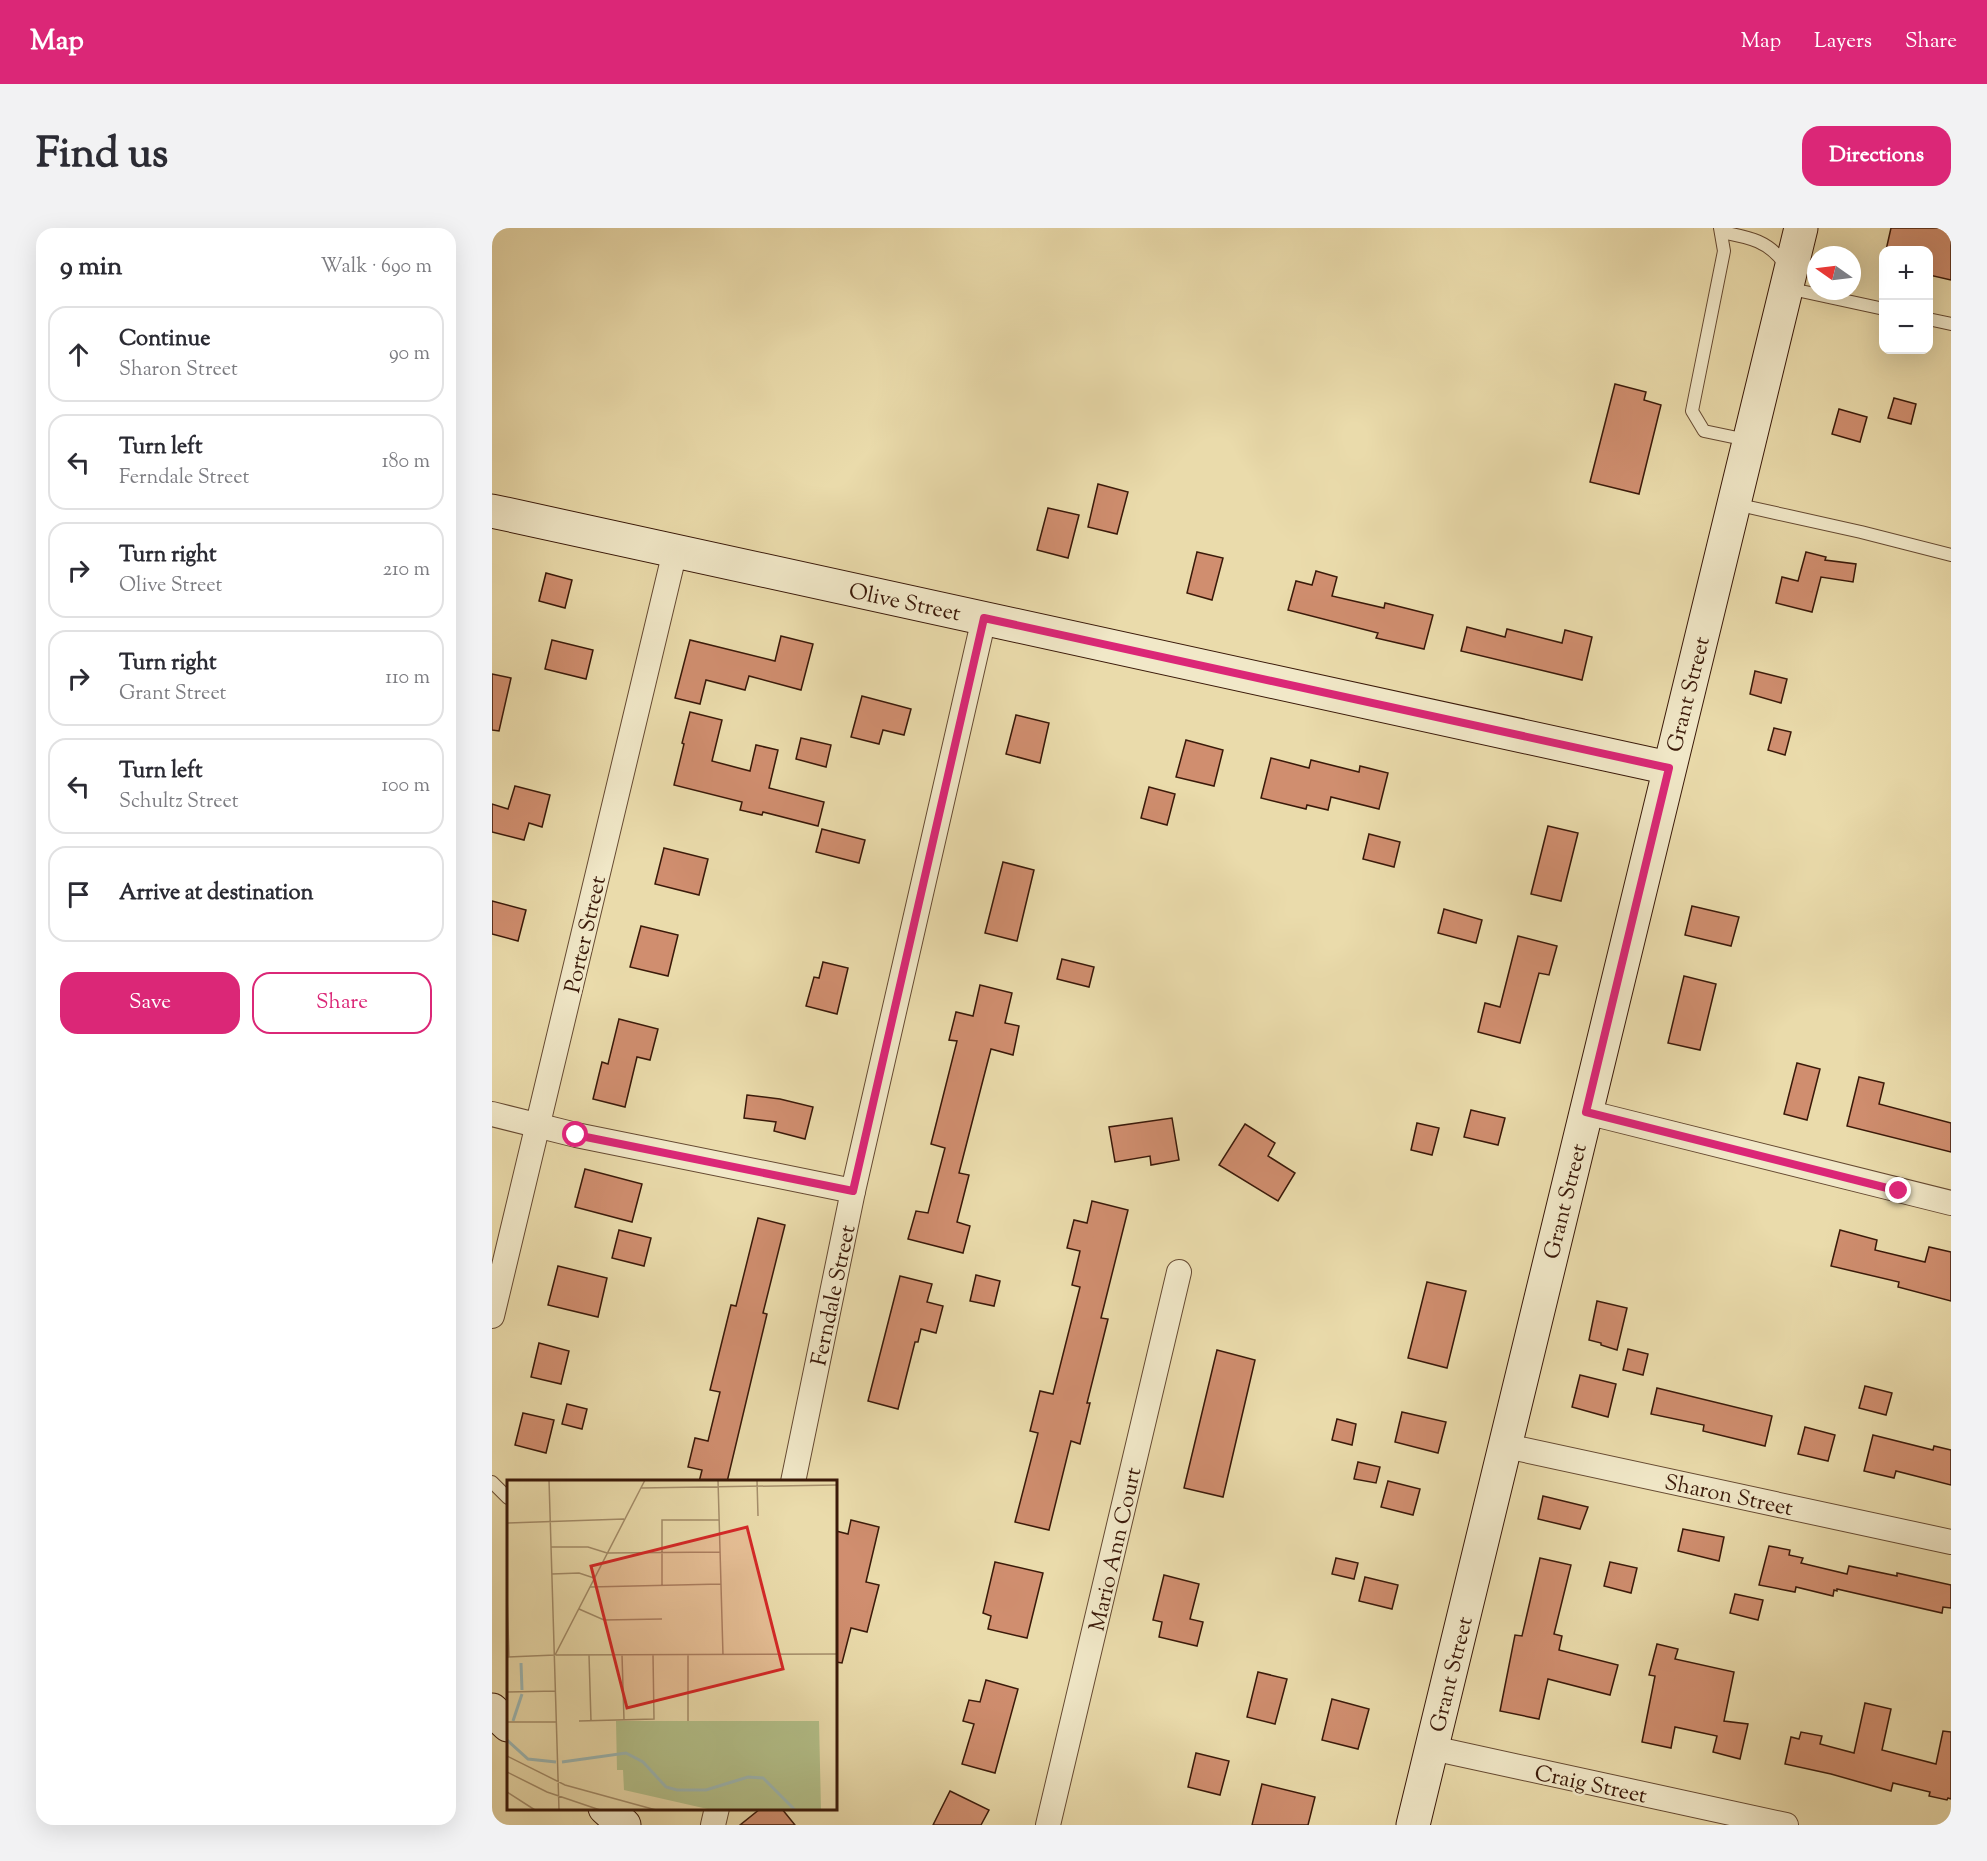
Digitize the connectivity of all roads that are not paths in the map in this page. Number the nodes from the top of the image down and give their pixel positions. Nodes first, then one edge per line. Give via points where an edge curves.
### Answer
1 (1801, 228) edge
2 (1721, 230) edge
3 (1788, 280) junction
4 (1879, 307) edge
5 (1933, 320) edge
6 (1951, 324) edge
7 (1749, 440) junction
8 (1734, 504) junction
9 (492, 511) edge
10 (675, 551) junction
11 (1951, 555) edge
12 (984, 618) junction
13 (1669, 768) junction
14 (1586, 1112) junction
15 (492, 1114) edge
16 (539, 1125) junction
17 (853, 1191) junction
18 (1951, 1203) edge
19 (1179, 1272) dead end
20 (492, 1316) edge
21 (1506, 1446) junction
22 (794, 1480) edge
23 (492, 1482) edge
24 (507, 1497) edge
25 (1951, 1542) edge
26 (492, 1710) edge
27 (507, 1724) edge
28 (1432, 1748) junction
29 (606, 1810) edge
30 (717, 1810) edge
31 (624, 1825) edge
32 (713, 1825) edge
33 (1048, 1825) edge
34 (1413, 1825) edge
35 (1786, 1825) edge

1 - 3 street, Grant Street
2 - 3 lane via 1778,253
2 - 7 lane via 1724,251 1692,411 1704,431
3 - 4 lane
3 - 7 street, Grant Street
5 - 6 lane
7 - 8 street, Grant Street
8 - 11 lane
8 - 13 street, Grant Street
9 - 10 street, Olive Street
10 - 12 street, Olive Street
10 - 16 street, Porter Street
12 - 13 street, Olive Street
12 - 17 street, Ferndale Street
13 - 14 street, Grant Street
14 - 18 street
14 - 21 street, Grant Street
15 - 16 street
16 - 17 street
16 - 20 street, Porter Street
17 - 22 street, Ferndale Street
19 - 33 street, Mario Ann Court
21 - 25 street, Sharon Street
21 - 28 street, Grant Street
23 - 24 lane
26 - 27 street
28 - 34 street, Grant Street
28 - 35 street, Craig Street
29 - 31 street
30 - 32 street

